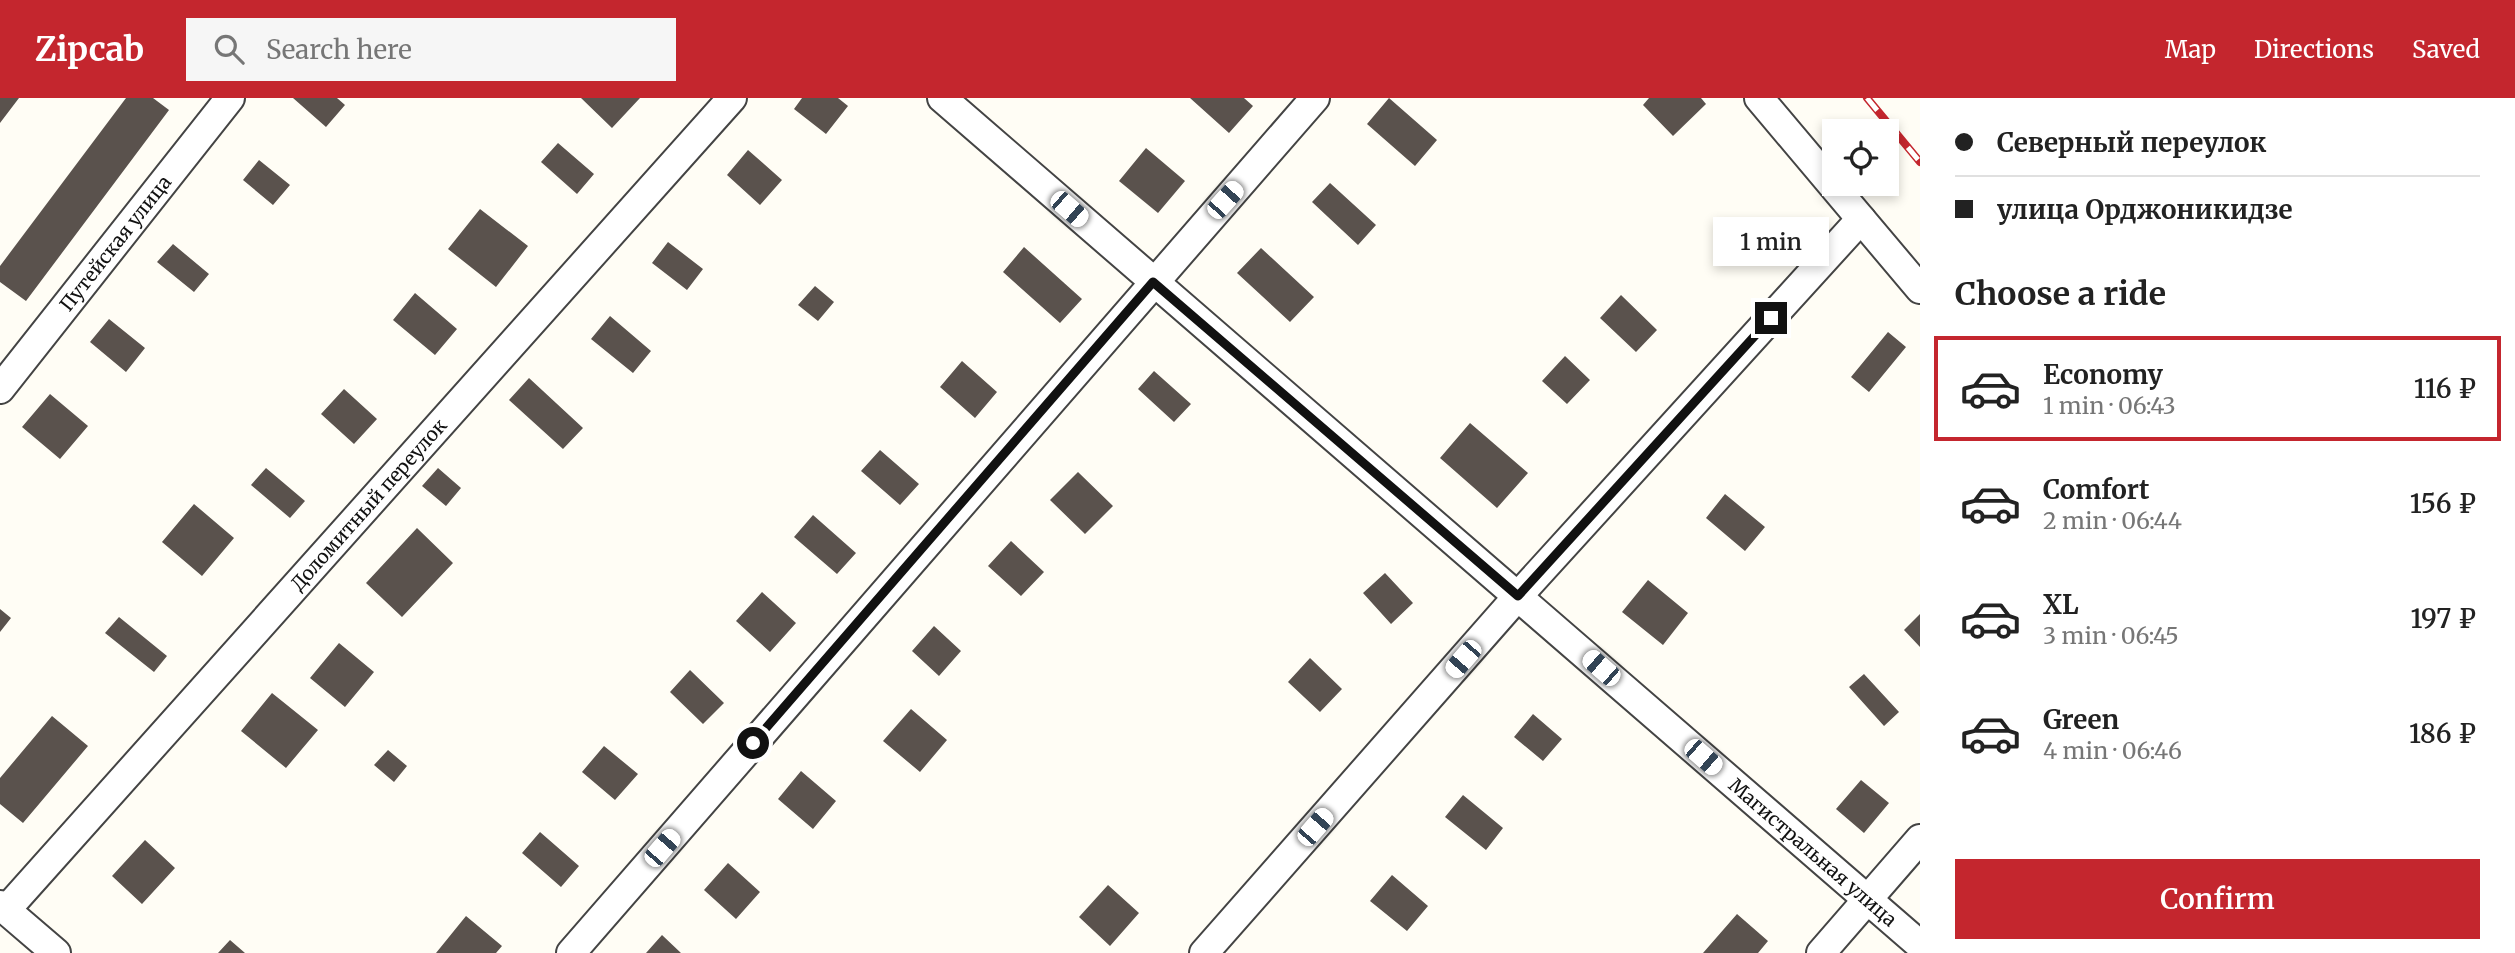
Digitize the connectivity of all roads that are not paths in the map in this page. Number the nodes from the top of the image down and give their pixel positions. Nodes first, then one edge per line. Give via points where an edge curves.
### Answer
1 (230, 98) edge
2 (732, 98) edge
3 (942, 98) edge
4 (1315, 98) edge
5 (1759, 98) edge
6 (1861, 219) junction
7 (1153, 282) junction
8 (1920, 289) edge
9 (0, 389) edge
10 (1518, 596) junction
11 (1920, 839) edge
12 (1867, 900) junction
13 (3, 907) edge
14 (1920, 945) edge
15 (56, 953) edge
16 (571, 953) edge
17 (1204, 953) edge
18 (1821, 953) edge

1 - 9 street, Путейская улица
2 - 13 street, Доломитный переулок
3 - 7 street, Магистральная улица
4 - 7 street
5 - 6 street
6 - 8 street
6 - 10 street
7 - 10 street, Магистральная улица
7 - 16 street
10 - 12 street, Магистральная улица
10 - 17 street
11 - 12 street
12 - 14 street, Магистральная улица
12 - 18 street
13 - 15 street

